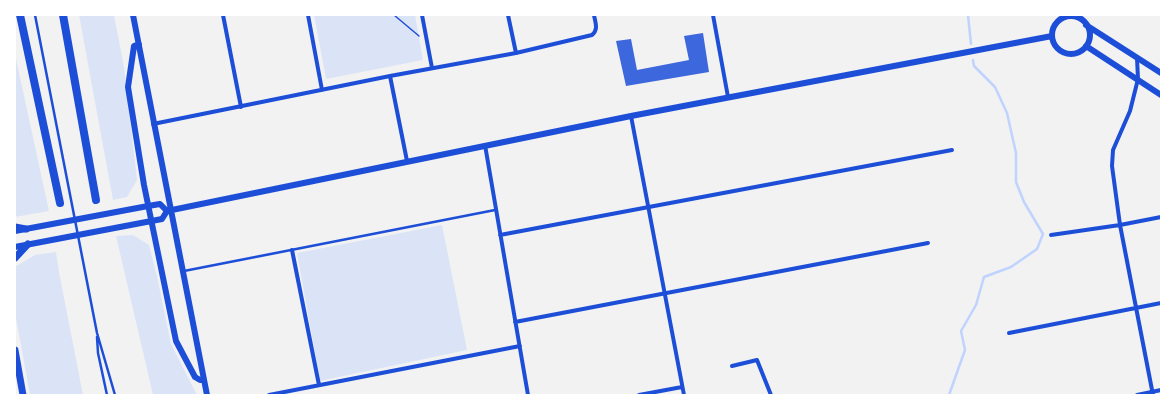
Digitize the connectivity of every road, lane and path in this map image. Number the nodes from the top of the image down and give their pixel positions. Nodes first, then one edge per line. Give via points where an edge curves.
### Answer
1 (20, 15) edge
2 (35, 15) edge
3 (63, 15) edge
4 (133, 15) edge
5 (223, 15) edge
6 (308, 15) edge
7 (394, 15) edge
8 (422, 15) edge
9 (508, 15) edge
10 (594, 15) edge
11 (713, 15) edge
12 (1065, 16) edge
13 (1085, 20) edge
14 (1052, 36) junction
15 (427, 43) junction
16 (139, 44) junction
17 (1086, 46) junction
18 (516, 53) junction
19 (1137, 58) junction
20 (432, 68) junction
21 (1161, 73) edge
22 (390, 76) junction
23 (1138, 79) junction
24 (322, 90) junction
25 (1161, 95) edge
26 (728, 97) junction
27 (241, 107) junction
28 (631, 116) junction
29 (153, 124) junction
30 (485, 145) junction
31 (952, 150) dead end
32 (407, 161) junction
33 (96, 200) dead end
34 (60, 203) dead end
35 (148, 206) junction
36 (649, 208) junction
37 (168, 210) junction
38 (495, 210) junction
39 (1161, 217) edge
40 (151, 221) junction
41 (1120, 225) junction
42 (15, 227) edge
43 (26, 229) junction
44 (15, 231) edge
45 (500, 235) junction
46 (1052, 235) dead end
47 (928, 243) dead end
48 (28, 244) junction
49 (15, 246) edge
50 (292, 250) junction
51 (15, 258) edge
52 (182, 272) junction
53 (664, 295) junction
54 (1161, 303) edge
55 (1136, 308) junction
56 (515, 322) junction
57 (97, 333) junction
58 (1010, 333) dead end
59 (520, 346) junction
60 (15, 350) edge
61 (732, 366) dead end
62 (204, 380) junction
63 (318, 385) junction
64 (682, 387) junction
65 (1161, 390) edge
66 (1153, 393) edge
67 (23, 395) edge
68 (107, 395) edge
69 (115, 395) edge
70 (207, 395) edge
71 (269, 395) edge
72 (528, 395) edge
73 (639, 395) edge
74 (684, 395) edge
75 (771, 395) edge
76 (1137, 395) edge

1 - 34 main road
2 - 57 lane
3 - 33 main road
4 - 16 street
5 - 27 street
6 - 24 street
7 - 15 path
8 - 15 street
9 - 18 street
10 - 18 street via 596,32 592,35
11 - 26 street
12 - 13 street
12 - 14 street via 1055,25
13 - 17 street via 1090,36
13 - 19 street
14 - 17 street via 1056,47 1066,53 1077,53
14 - 26 street
15 - 20 street
16 - 29 street
16 - 35 street via 134,46 128,87
17 - 23 street
18 - 20 street
19 - 21 street
19 - 23 street
20 - 22 street
22 - 24 street
22 - 32 street
23 - 25 street
23 - 41 street via 1130,111 1113,150 1112,166
24 - 27 street
26 - 28 street
27 - 29 street
28 - 30 street
28 - 36 street
29 - 37 street
30 - 32 street
30 - 38 street
31 - 36 street
32 - 37 street
35 - 37 street via 160,204
35 - 40 street
35 - 43 street
36 - 45 street
36 - 53 street
37 - 40 street via 162,219
37 - 52 street
38 - 45 street
38 - 50 lane
39 - 41 street
40 - 48 street
40 - 62 street via 176,341 195,377
41 - 46 street
41 - 55 street
42 - 43 main road
43 - 44 street
45 - 56 street
47 - 53 street
48 - 49 street
48 - 51 main road
50 - 52 lane
50 - 63 street
52 - 62 street
53 - 56 street
53 - 64 street
54 - 55 street
55 - 58 street
55 - 66 street
56 - 59 street
57 - 68 lane via 98,353
57 - 69 lane
59 - 63 street
59 - 72 street
60 - 67 main road
61 - 75 street via 757,360
62 - 70 street
63 - 71 street
64 - 73 street
64 - 74 street
65 - 66 street
66 - 76 street

